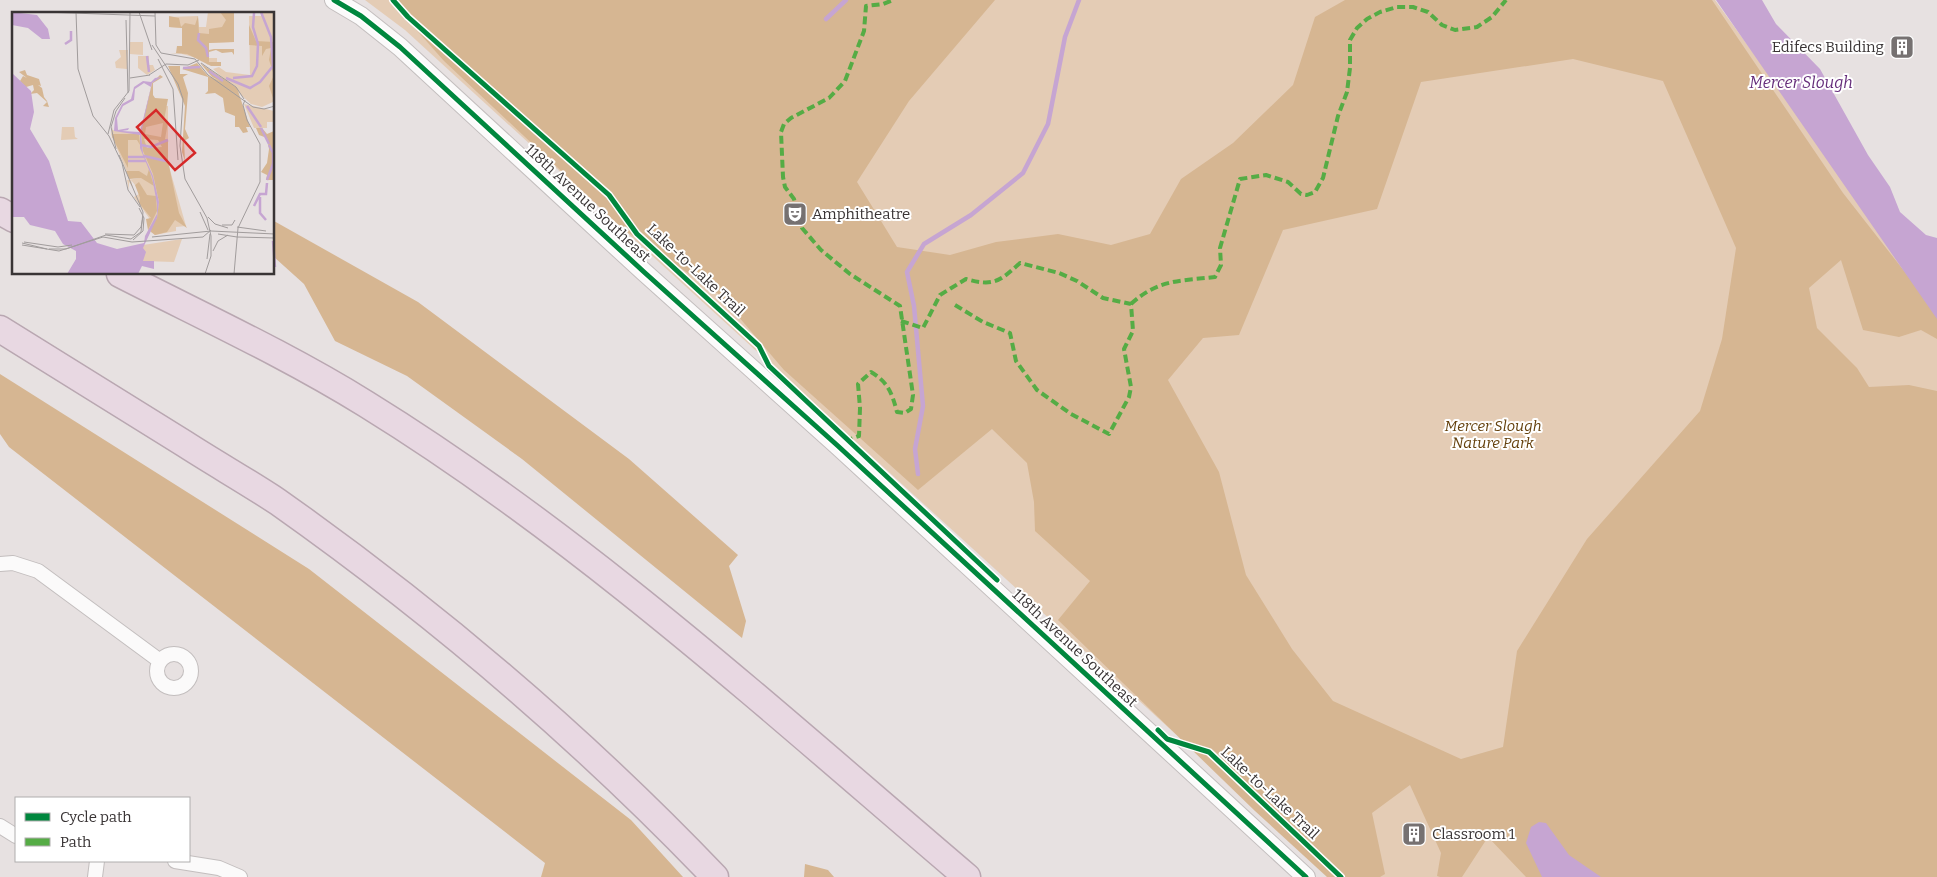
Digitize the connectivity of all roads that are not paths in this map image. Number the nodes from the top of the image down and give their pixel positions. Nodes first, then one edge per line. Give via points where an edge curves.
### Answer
1 (334, 0) edge
2 (0, 213) edge
3 (12, 219) edge
4 (122, 275) edge
5 (0, 329) edge
6 (0, 564) edge
7 (160, 661) dead end
8 (0, 826) edge
9 (15, 835) edge
10 (96, 862) edge
11 (181, 862) edge
12 (95, 877) edge
13 (240, 877) edge
14 (716, 877) edge
15 (967, 877) edge
16 (1306, 877) edge

1 - 16 street, 118th Avenue Southeast via 361,16 400,47
2 - 3 highway
4 - 15 highway via 272,351 364,403 445,455 572,545
5 - 14 highway via 276,501 396,590 556,722
6 - 7 street via 13,563 38,571
8 - 9 street
10 - 12 street
11 - 13 street via 218,868

